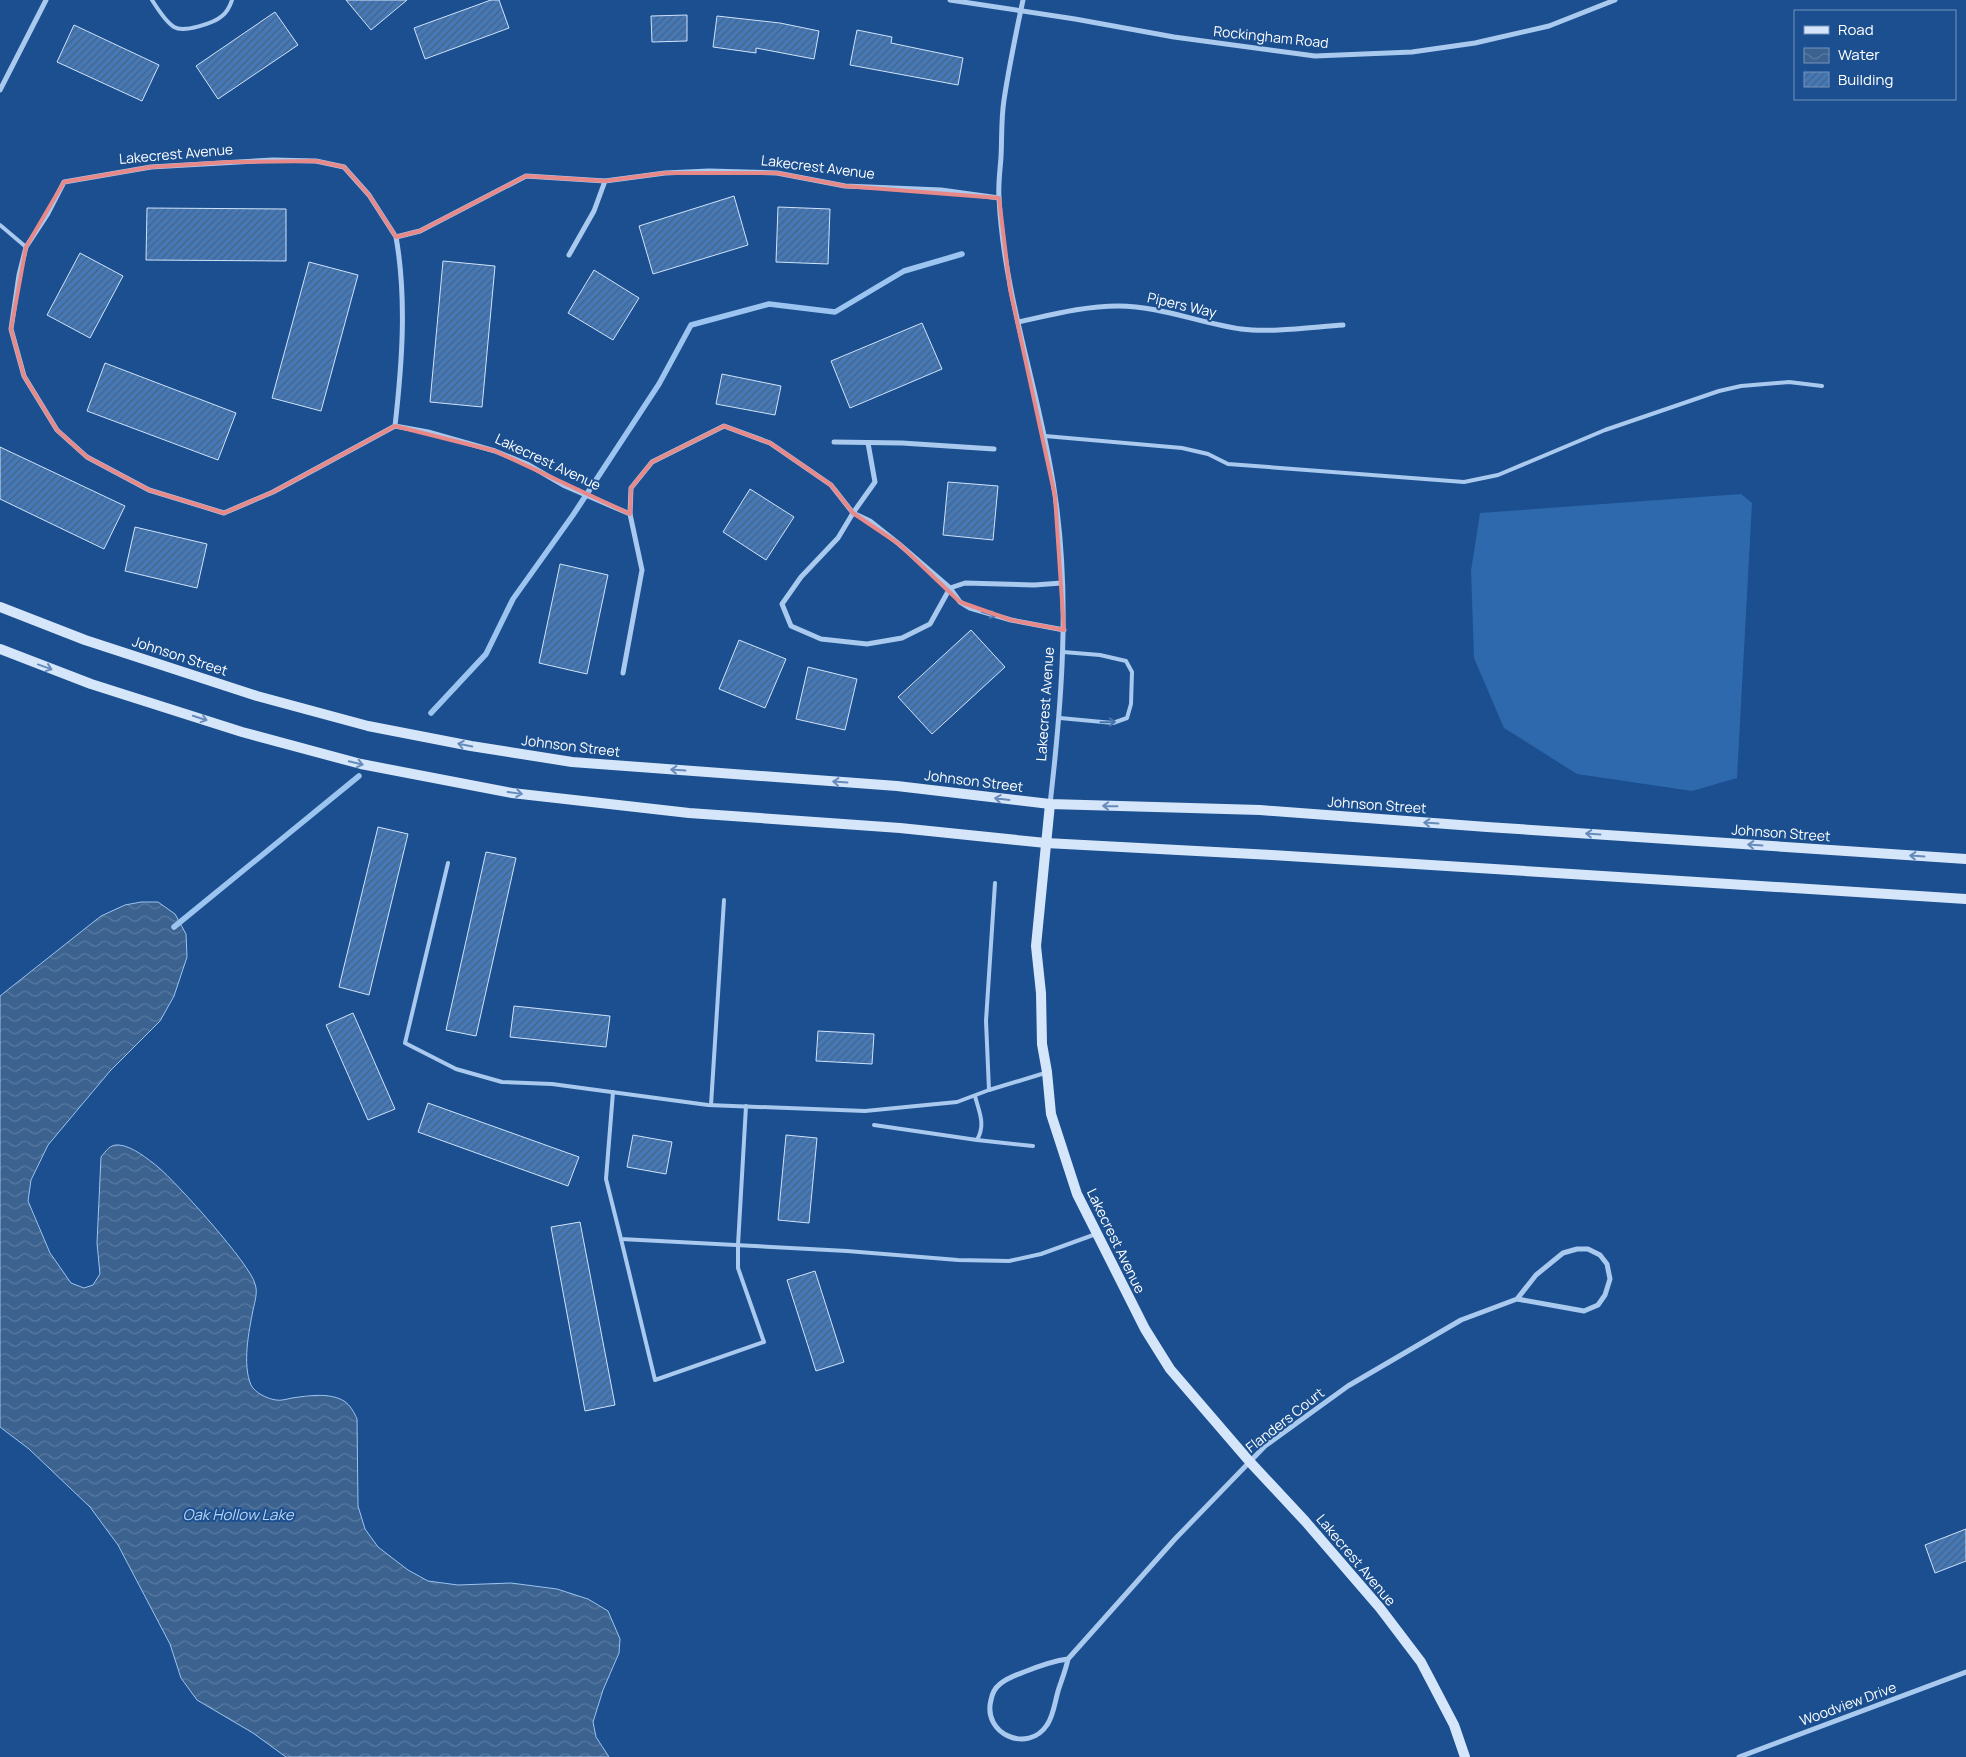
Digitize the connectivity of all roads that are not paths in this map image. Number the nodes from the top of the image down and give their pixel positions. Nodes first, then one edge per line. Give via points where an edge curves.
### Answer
1 (46, 0) edge
2 (152, 0) edge
3 (232, 0) edge
4 (950, 0) edge
5 (1023, 0) edge
6 (1615, 0) edge
7 (1021, 11) junction
8 (0, 90) edge
9 (605, 181) junction
10 (999, 198) junction
11 (0, 225) edge
12 (396, 237) junction
13 (26, 247) junction
14 (569, 255) dead end
15 (1018, 322) junction
16 (1344, 325) dead end
17 (1822, 386) dead end
18 (395, 426) junction
19 (1045, 436) junction
20 (834, 442) dead end
21 (868, 442) junction
22 (994, 449) dead end
23 (853, 512) junction
24 (630, 514) junction
25 (1062, 583) junction
26 (950, 588) junction
27 (0, 607) edge
28 (1064, 630) junction
29 (0, 649) edge
30 (1063, 652) junction
31 (623, 673) dead end
32 (1060, 718) junction
33 (1050, 804) junction
34 (1046, 843) junction
35 (1966, 859) edge
36 (448, 863) dead end
37 (995, 883) dead end
38 (724, 900) dead end
39 (1966, 900) edge
40 (1047, 1072) junction
41 (989, 1090) junction
42 (613, 1092) junction
43 (975, 1096) junction
44 (711, 1105) junction
45 (746, 1106) junction
46 (874, 1125) dead end
47 (976, 1140) junction
48 (1034, 1146) dead end
49 (1096, 1234) junction
50 (621, 1239) junction
51 (738, 1245) junction
52 (1517, 1299) junction
53 (1250, 1462) junction
54 (1068, 1659) junction
55 (1966, 1672) edge
56 (1465, 1757) edge
57 (1739, 1757) edge

1 - 8 street
2 - 3 lane via 168,22 182,30 220,18
4 - 7 street, Rockingham Road
5 - 7 street, Lakecrest Avenue
6 - 7 street, Rockingham Road via 1549,26 1475,43 1412,52 1315,56 1174,37
7 - 10 street, Lakecrest Avenue via 1004,101
9 - 10 street, Lakecrest Avenue via 665,173 777,173 845,186 941,190
9 - 12 street, Lakecrest Avenue via 526,176 420,231
9 - 14 street via 594,211
10 - 15 street, Lakecrest Avenue via 1010,289
11 - 13 lane
12 - 13 street, Lakecrest Avenue via 369,195 344,167 316,161 273,160 151,167 64,182
12 - 18 street, Lakecrest Avenue via 402,314
13 - 18 street, Lakecrest Avenue via 18,275 11,329 24,376 57,430 87,457 149,490 224,513 273,492
15 - 16 street, Pipers Way via 1087,308 1118,306 1142,307 1244,329
15 - 19 street, Lakecrest Avenue
17 - 19 lane via 1789,382 1720,391 1605,430 1498,475 1464,482 1228,464 1208,454 1182,448
18 - 24 street, Lakecrest Avenue via 495,451
19 - 25 street, Lakecrest Avenue via 1055,496
20 - 21 street
21 - 22 street
21 - 23 street via 876,482
23 - 24 street, Lakecrest Avenue via 831,485 770,443 724,426 652,462 631,488
23 - 26 street, Lakecrest Avenue via 870,521
23 - 26 street via 838,538 801,576 782,604 791,626 821,639 867,644 902,638 930,624
24 - 31 street, Lakecrest Avenue via 642,570
25 - 26 street via 1034,586 965,583
25 - 28 street, Lakecrest Avenue
26 -> 28 street, Lakecrest Avenue via 960,602 970,608
33 -> 27 main road, Johnson Street via 898,786 572,762 471,746 368,726 257,696 86,640
28 - 30 street, Lakecrest Avenue
29 -> 34 main road via 91,684 242,732 361,764 502,792 689,813 900,828
30 - 32 street, Lakecrest Avenue
32 -> 30 lane via 1113,723 1127,718 1132,704 1132,672 1126,661 1110,656
32 - 33 street, Lakecrest Avenue
33 - 34 main road, Lakecrest Avenue
35 -> 33 main road, Johnson Street via 1260,810
34 - 39 main road
34 - 40 main road, Lakecrest Avenue via 1036,946 1042,1044
36 - 42 lane via 405,1043 456,1069 502,1082
37 - 41 lane via 986,1021
38 - 44 lane
40 - 41 lane
40 - 49 main road, Lakecrest Avenue via 1051,1114 1077,1194
41 - 43 lane
42 - 44 lane
42 - 50 lane via 606,1179
43 - 45 lane via 958,1102 865,1111
43 - 47 lane via 982,1124
44 - 45 lane
45 - 51 lane
46 - 47 lane
47 - 48 lane
49 - 51 lane via 1042,1254 1009,1261
49 - 53 main road, Lakecrest Avenue via 1145,1330 1170,1369
50 - 51 lane
50 - 51 lane via 655,1380 764,1342 738,1268
52 - 52 street, Flanders Court via 1584,1310 1598,1305 1610,1280 1607,1264 1600,1255 1588,1249 1562,1253 1536,1276
52 - 53 street, Flanders Court via 1461,1320 1348,1386 1265,1446
53 - 54 street, Flanders Court via 1175,1539
53 - 56 main road, Lakecrest Avenue via 1335,1554 1421,1662 1454,1725
54 - 54 street, Flanders Court via 1052,1715 1039,1733 1017,1739 1006,1736 997,1728 989,1707 999,1684 1050,1661
55 - 57 street, Woodview Drive

